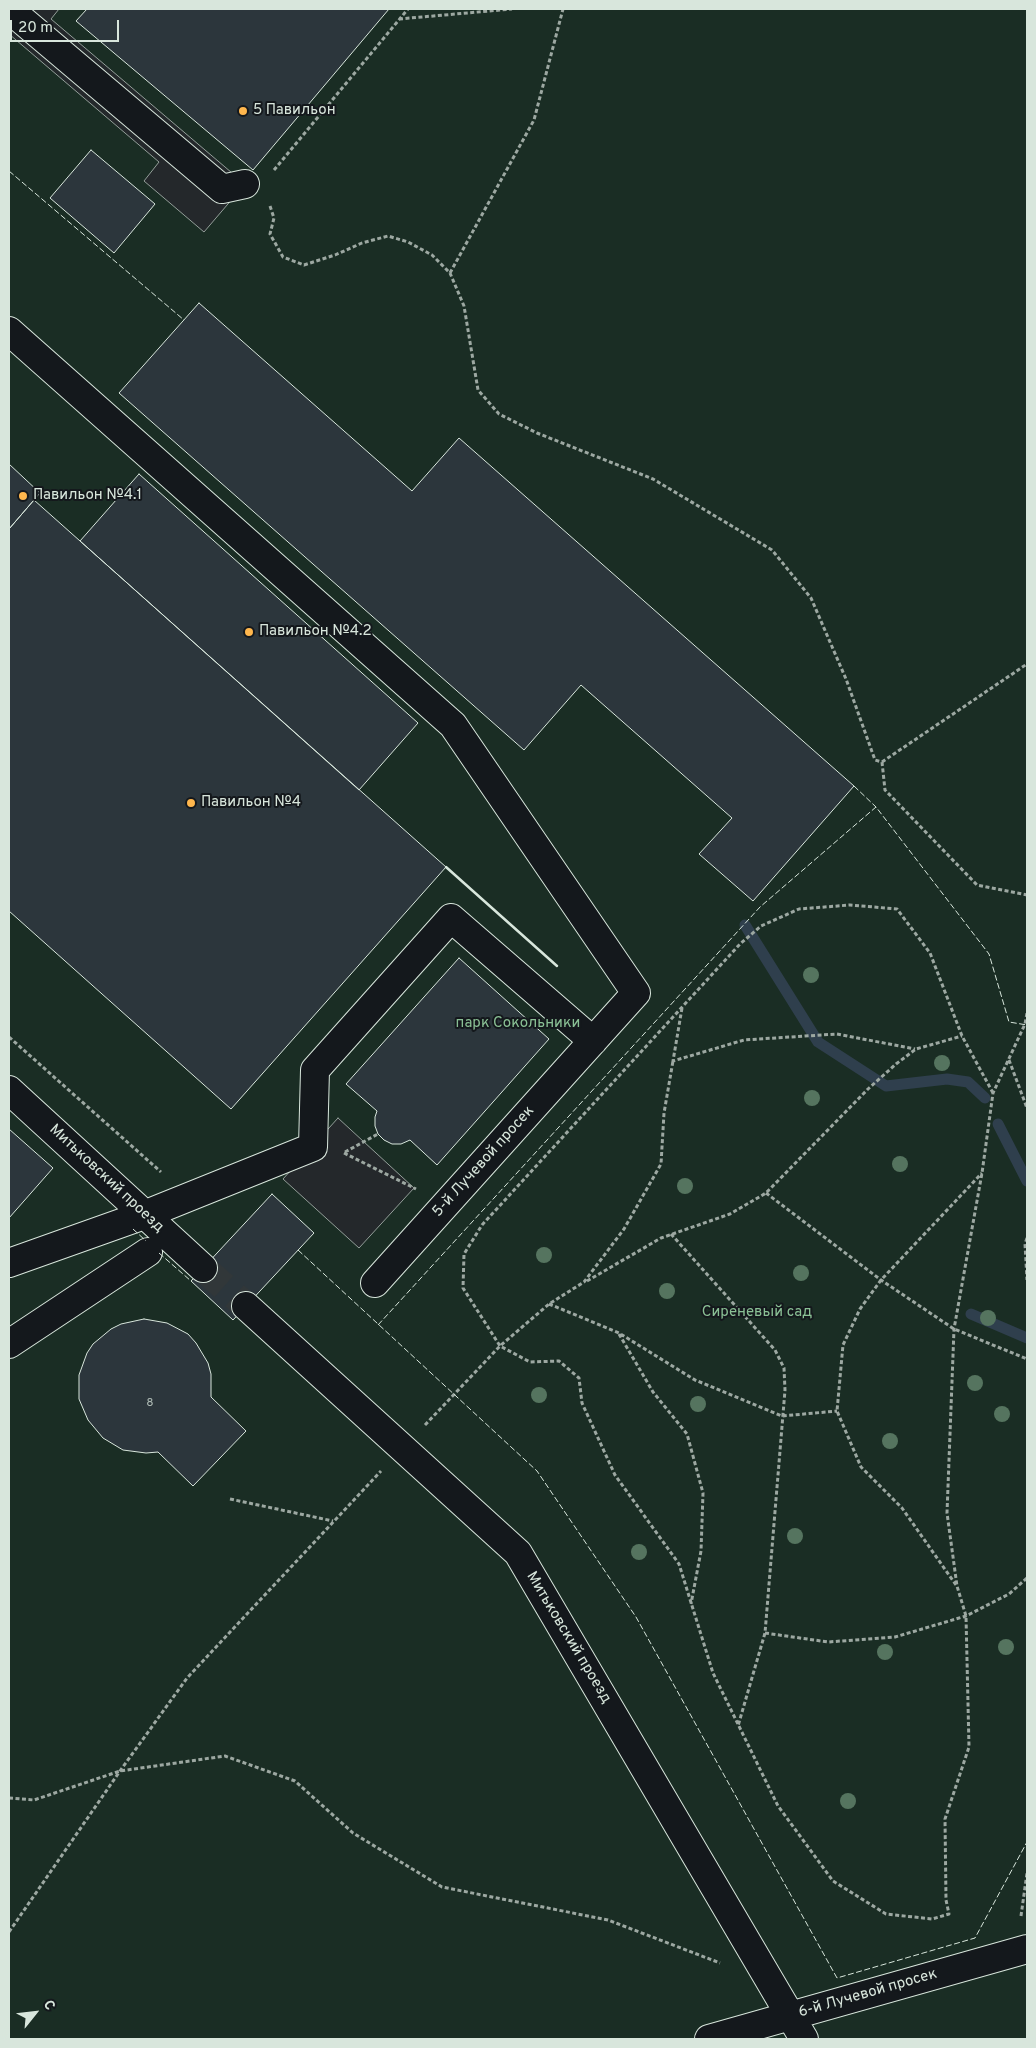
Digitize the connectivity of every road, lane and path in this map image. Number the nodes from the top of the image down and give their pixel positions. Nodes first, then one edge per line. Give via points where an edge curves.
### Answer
1 (9, 9) edge
2 (408, 9) edge
3 (512, 9) edge
4 (563, 9) edge
5 (399, 19) junction
6 (250, 188) junction
7 (450, 273) junction
8 (9, 332) edge
9 (1027, 664) edge
10 (882, 762) junction
11 (1027, 895) edge
12 (682, 1008) junction
13 (1027, 1013) edge
14 (9, 1036) edge
15 (962, 1036) junction
16 (593, 1041) junction
17 (916, 1049) junction
18 (1009, 1060) junction
19 (673, 1062) junction
20 (9, 1090) edge
21 (993, 1093) junction
22 (1027, 1108) edge
23 (344, 1152) dead end
24 (982, 1173) junction
25 (766, 1193) junction
26 (188, 1196) junction
27 (440, 1211) junction
28 (144, 1215) junction
29 (670, 1234) junction
30 (1027, 1238) edge
31 (148, 1252) dead end
32 (9, 1263) edge
33 (203, 1268) tunnel mouth
34 (880, 1280) junction
35 (1027, 1280) edge
36 (584, 1282) junction
37 (375, 1283) dead end
38 (549, 1304) junction
39 (246, 1306) tunnel mouth
40 (954, 1330) junction
41 (619, 1333) junction
42 (9, 1344) edge
43 (500, 1346) junction
44 (1027, 1359) edge
45 (837, 1411) junction
46 (782, 1416) junction
47 (404, 1447) junction
48 (230, 1499) dead end
49 (334, 1522) junction
50 (1027, 1578) edge
51 (957, 1586) junction
52 (691, 1604) junction
53 (966, 1616) junction
54 (765, 1633) junction
55 (738, 1726) junction
56 (120, 1772) junction
57 (9, 1798) edge
58 (1027, 1873) edge
59 (9, 1932) edge
60 (1021, 1950) edge
61 (722, 1963) dead end
62 (791, 2015) junction
63 (709, 2039) edge
64 (804, 2039) edge

1 - 6 street via 222,189
2 - 5 path
3 - 5 path
4 - 7 path via 534,120
5 - 6 path
6 - 7 path via 269,204 274,218 270,234 282,257 304,265 388,236 432,255
7 - 10 path via 464,306 478,390 499,414 537,433 653,479 772,550 810,598 846,679 875,760
8 - 16 street, 5-й Лучевой просек via 453,725 636,993
9 - 10 path
10 - 11 path via 885,790 977,885
12 - 15 path via 740,944 761,926 799,909 850,905 897,909 930,953
12 - 19 path
12 - 43 path via 482,1225 464,1254 463,1288
13 - 18 path
14 - 26 path
15 - 17 path
15 - 21 path
16 - 26 street via 451,918 315,1070 313,1147
16 - 27 street, 5-й Лучевой просек
17 - 19 path via 837,1034 744,1040
17 - 25 path via 868,1089
18 - 21 path
18 - 22 path
19 - 36 path via 664,1113 661,1164 624,1229
20 - 28 street, Митьковский проезд
21 - 24 path
23 - 27 path via 414,1188
24 - 34 path
24 - 40 path
25 - 29 path via 730,1214
25 - 34 path
26 - 28 street
27 - 37 street, 5-й Лучевой просек
28 - 32 street
28 - 33 street, Митьковский проезд
29 - 36 path
29 - 46 path via 775,1350 784,1368
30 - 35 path
31 - 42 street
34 - 40 path
34 - 45 path via 860,1309 843,1345
36 - 38 path
38 - 41 path
38 - 43 path
39 - 47 street, Митьковский проезд
40 - 44 path
40 - 51 path via 947,1512
41 - 46 path via 695,1380
41 - 52 path via 653,1392 687,1434 702,1493 701,1551
43 - 47 path
43 - 52 path via 530,1362 559,1361 579,1378 582,1402 615,1475 679,1564
45 - 46 path
45 - 51 path via 861,1467 902,1508
46 - 54 path
47 - 49 path
47 - 62 street, Митьковский проезд via 518,1553
48 - 49 path
49 - 56 path via 187,1678
50 - 53 path via 1009,1594
51 - 53 path
52 - 55 path via 713,1673
53 - 54 path via 895,1637 828,1642
53 - 55 path via 969,1747 945,1820 949,1914 932,1919 886,1914 833,1880 778,1806
54 - 55 path
56 - 57 path via 34,1800
56 - 59 path
56 - 61 path via 225,1756 295,1781 354,1833 442,1887 608,1920
58 - 60 path
60 - 62 street, 6-й Лучевой просек
62 - 63 street, 6-й Лучевой просек
62 - 64 street, Митьковский проезд

